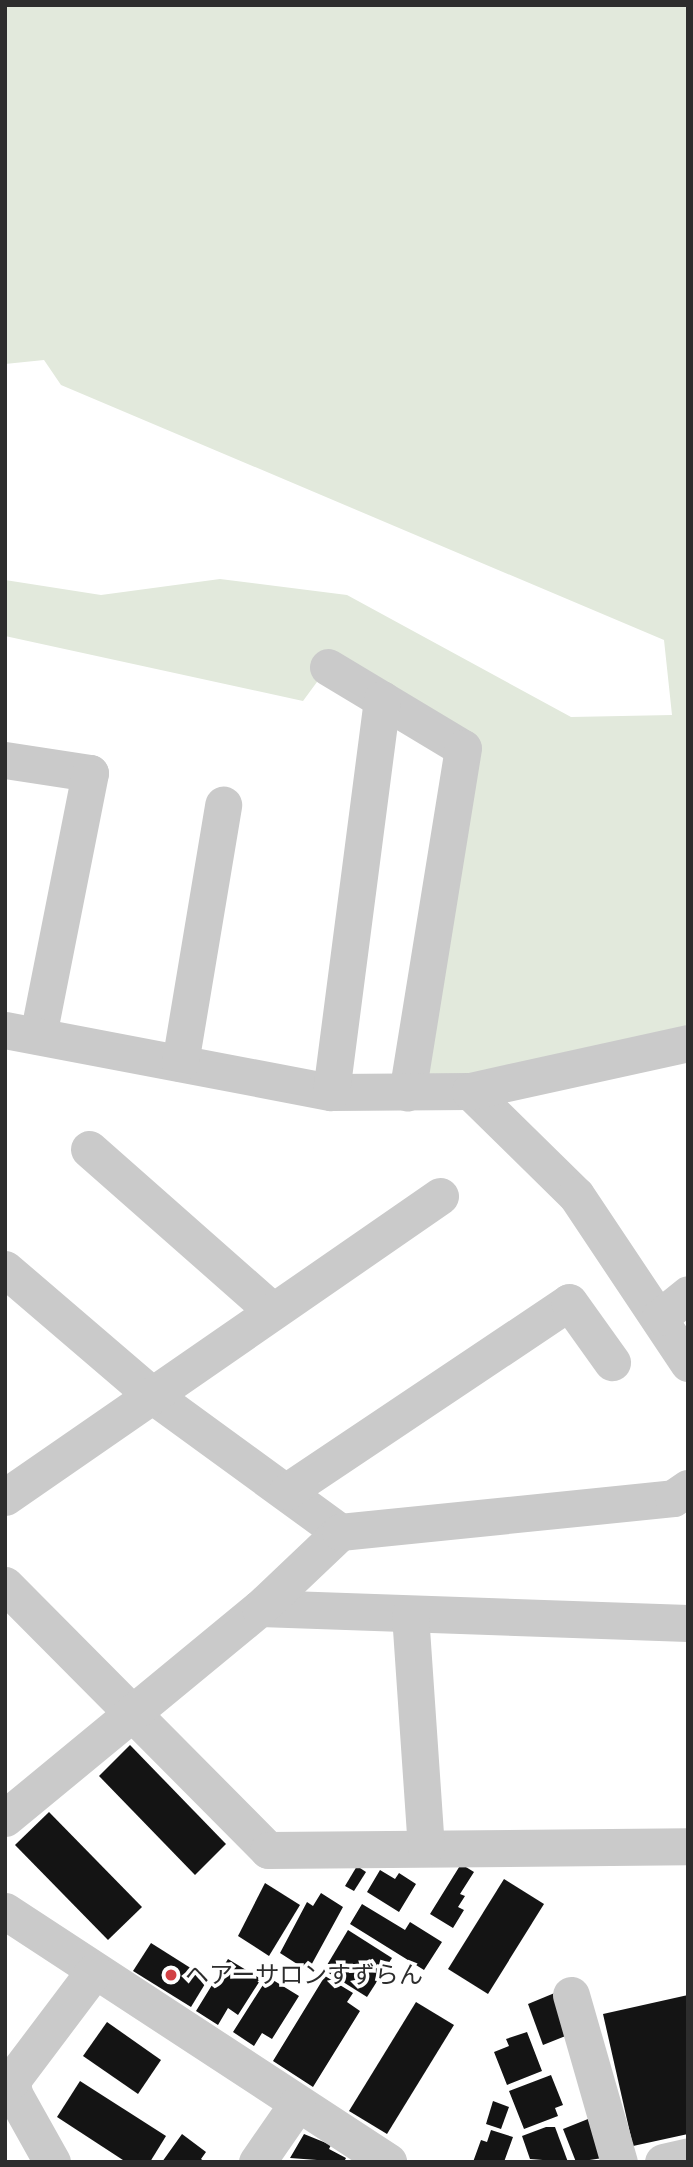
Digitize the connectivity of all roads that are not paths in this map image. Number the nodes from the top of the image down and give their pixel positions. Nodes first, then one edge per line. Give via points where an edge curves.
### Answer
1 (328, 667) dead end
2 (382, 699) junction
3 (5, 760) edge
4 (223, 805) dead end
5 (22, 1033) edge
6 (688, 1043) edge
7 (180, 1063) junction
8 (470, 1091) junction
9 (331, 1092) junction
10 (407, 1092) junction
11 (89, 1149) dead end
12 (440, 1196) dead end
13 (5, 1269) edge
14 (674, 1305) edge
15 (273, 1311) junction
16 (612, 1362) dead end
17 (688, 1363) edge
18 (152, 1395) junction
19 (688, 1488) edge
20 (287, 1491) junction
21 (5, 1497) edge
22 (340, 1532) junction
23 (5, 1585) edge
24 (260, 1608) junction
25 (410, 1614) junction
26 (688, 1623) edge
27 (131, 1714) junction
28 (5, 1818) edge
29 (426, 1846) junction
30 (688, 1846) edge
31 (5, 1911) edge
32 (94, 1971) junction
33 (571, 1995) dead end
34 (9, 2081) edge
35 (296, 2104) junction
36 (688, 2156) edge
37 (52, 2162) edge
38 (257, 2162) edge
39 (388, 2162) edge
40 (619, 2162) edge
41 (663, 2162) edge

1 - 2 street
2 - 9 street
2 - 10 street via 463,748
3 - 5 street via 90,773
4 - 7 street
5 - 7 street
6 - 8 street
7 - 9 street
8 - 10 street
8 - 14 street via 576,1195
9 - 10 street
11 - 15 street
12 - 15 street
13 - 18 street
14 - 17 street
15 - 18 street
16 - 20 street via 569,1302
18 - 20 street
18 - 21 street
19 - 22 street via 673,1498
20 - 22 street
22 - 24 street
23 - 27 street
24 - 25 street
24 - 27 street
25 - 26 street
25 - 29 street
27 - 28 street
27 - 29 street via 268,1850
29 - 30 street
31 - 32 street
32 - 34 street
32 - 35 street
33 - 40 street
34 - 37 street
35 - 38 street
35 - 39 street
36 - 41 street

